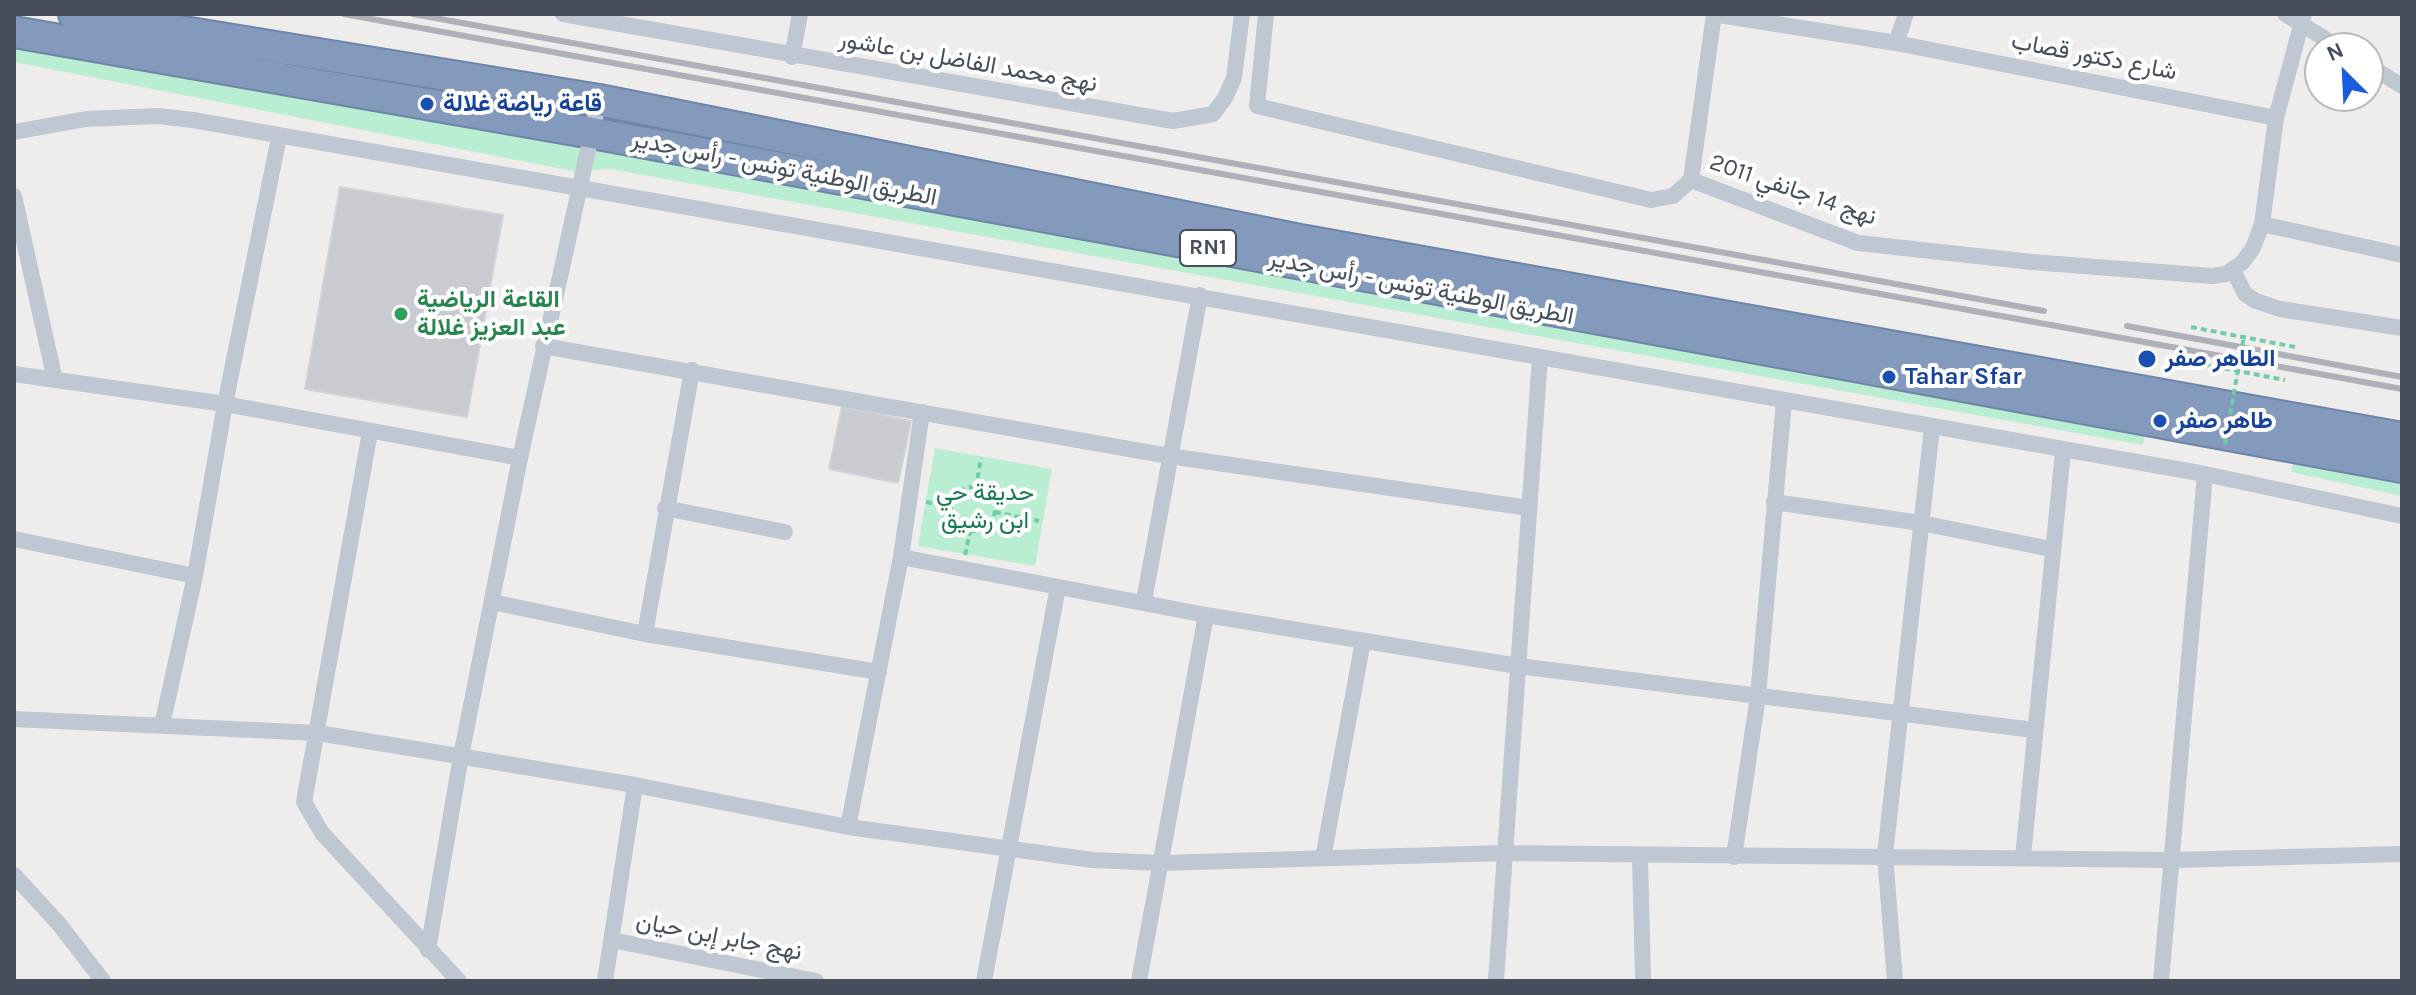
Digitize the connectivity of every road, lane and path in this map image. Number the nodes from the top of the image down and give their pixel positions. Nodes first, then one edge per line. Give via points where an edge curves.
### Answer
1 (74, 14) edge
2 (563, 14) edge
3 (800, 14) edge
4 (1242, 14) edge
5 (1266, 14) edge
6 (1714, 14) edge
7 (1906, 14) edge
8 (2285, 14) edge
9 (2303, 19) edge
10 (14, 32) edge
11 (2320, 32) edge
12 (1896, 43) junction
13 (792, 57) junction
14 (2384, 75) edge
15 (2402, 86) edge
16 (599, 100) junction
17 (2276, 118) junction
18 (14, 132) edge
19 (592, 133) junction
20 (279, 137) junction
21 (1691, 180) junction
22 (579, 188) junction
23 (14, 196) edge
24 (2262, 224) junction
25 (2402, 255) edge
26 (2233, 270) junction
27 (1200, 295) junction
28 (2191, 327) dead end
29 (2402, 328) edge
30 (2244, 336) junction
31 (543, 346) junction
32 (2295, 347) dead end
33 (1540, 357) junction
34 (2185, 360) dead end
35 (692, 370) junction
36 (2238, 370) junction
37 (14, 374) edge
38 (2286, 379) dead end
39 (55, 380) junction
40 (1784, 401) junction
41 (225, 404) junction
42 (922, 412) junction
43 (1932, 427) junction
44 (370, 432) junction
45 (2402, 438) edge
46 (2225, 444) dead end
47 (2063, 451) junction
48 (1169, 456) junction
49 (520, 458) junction
50 (981, 458) dead end
51 (2402, 467) edge
52 (2205, 474) junction
53 (976, 488) junction
54 (909, 500) junction
55 (1774, 502) junction
56 (951, 506) junction
57 (665, 508) junction
58 (1529, 508) junction
59 (995, 512) junction
60 (2402, 516) edge
61 (1039, 521) dead end
62 (1921, 523) junction
63 (785, 532) dead end
64 (14, 539) edge
65 (2051, 549) junction
66 (901, 557) junction
67 (195, 576) junction
68 (1058, 587) junction
69 (1144, 601) junction
70 (492, 602) junction
71 (1206, 615) junction
72 (645, 634) junction
73 (1363, 641) junction
74 (1518, 666) junction
75 (879, 672) junction
76 (1758, 696) junction
77 (1899, 715) junction
78 (14, 719) edge
79 (162, 725) junction
80 (2034, 730) junction
81 (318, 733) junction
82 (461, 756) junction
83 (635, 785) junction
84 (848, 827) junction
85 (1008, 851) junction
86 (1505, 853) junction
87 (2402, 854) edge
88 (1885, 855) junction
89 (1640, 857) junction
90 (1734, 857) junction
91 (2023, 857) junction
92 (1323, 858) junction
93 (2173, 860) junction
94 (1161, 863) junction
95 (14, 875) edge
96 (612, 940) junction
97 (428, 950) junction
98 (792, 979) edge
99 (103, 981) edge
100 (459, 981) edge
101 (605, 981) edge
102 (816, 981) edge
103 (984, 981) edge
104 (1139, 981) edge
105 (1496, 981) edge
106 (1643, 981) edge
107 (1895, 981) edge
108 (2161, 981) edge

1 - 16 highway, الطريق الوطنية تونس - رأس جدير / RN1
2 - 13 street, نهج محمد الفاضل بن عاشور
3 - 13 street
4 - 13 street, نهج محمد الفاضل بن عاشور via 1234,78 1225,98 1213,114 1192,121
5 - 21 street, نهج 14 جانفي 2011 via 1257,106 1651,200 1673,196
6 - 12 street, شارع دكتور قصاب
6 - 21 street
7 - 12 street
8 - 9 street
9 - 11 street
9 - 17 street
10 - 19 highway, الطريق الوطنية تونس - رأس جدير / RN1
12 - 17 street, شارع دكتور قصاب
14 - 15 street
16 - 19 street
16 - 45 highway, الطريق الوطنية تونس - رأس جدير / RN1 via 1300,240
17 - 24 street
18 - 20 street via 86,119 158,116
19 - 22 street
19 - 51 highway, الطريق الوطنية تونس - رأس جدير / RN1
20 - 22 street
20 - 41 street
21 - 26 street, نهج 14 جانفي 2011 via 1858,243 2212,276
22 - 27 street
22 - 31 street
23 - 39 street
24 - 25 street
24 - 26 street via 2253,248
26 - 29 street via 2245,294 2256,301
27 - 33 street
27 - 48 street
28 - 30 path
30 - 32 path
30 - 36 path, bridge
31 - 35 street
31 - 49 street
33 - 40 street
33 - 58 street
34 - 36 path
35 - 42 street
35 - 57 street
36 - 38 path
36 - 46 path, bridge
37 - 39 street
39 - 41 street
40 - 43 street
40 - 55 street
41 - 44 street
41 - 67 street
42 - 48 street
42 - 54 street
43 - 47 street
43 - 62 street
44 - 49 street
44 - 81 street
47 - 52 street
47 - 65 street
48 - 58 street
48 - 69 street
49 - 70 street
50 - 53 path
52 - 60 street
52 - 93 street
53 - 56 path via 957,494
53 - 59 path via 993,499
54 - 56 path
54 - 66 street
55 - 62 street
55 - 76 street
56 - 59 path via 957,525 970,531 984,529
57 - 63 street
57 - 72 street
58 - 74 street
59 - 61 path
62 - 65 street
62 - 77 street
64 - 67 street
65 - 80 street
66 - 68 street
66 - 75 street
67 - 79 street
68 - 69 street
68 - 85 street
69 - 71 street
70 - 72 street
70 - 82 street
71 - 73 street
71 - 94 street
72 - 75 street
73 - 74 street
73 - 92 street
74 - 76 street
74 - 86 street
75 - 84 street
76 - 77 street
76 - 90 street
77 - 80 street
77 - 88 street
78 - 79 street
79 - 81 street
80 - 91 street
81 - 82 street
81 - 97 street via 305,790 306,811
82 - 83 street
82 - 97 street
83 - 84 street
83 - 96 street
84 - 85 street
85 - 94 street
85 - 103 street
86 - 89 street
86 - 92 street
86 - 105 street
87 - 93 street
88 - 90 street
88 - 91 street
88 - 107 street
89 - 90 street
89 - 106 street
91 - 93 street
92 - 94 street
93 - 108 street
94 - 104 street
95 - 99 street
96 - 98 street, نهج جابر إبن حيان
96 - 101 street
97 - 100 street
98 - 102 street, نهج جابر إبن حيان

